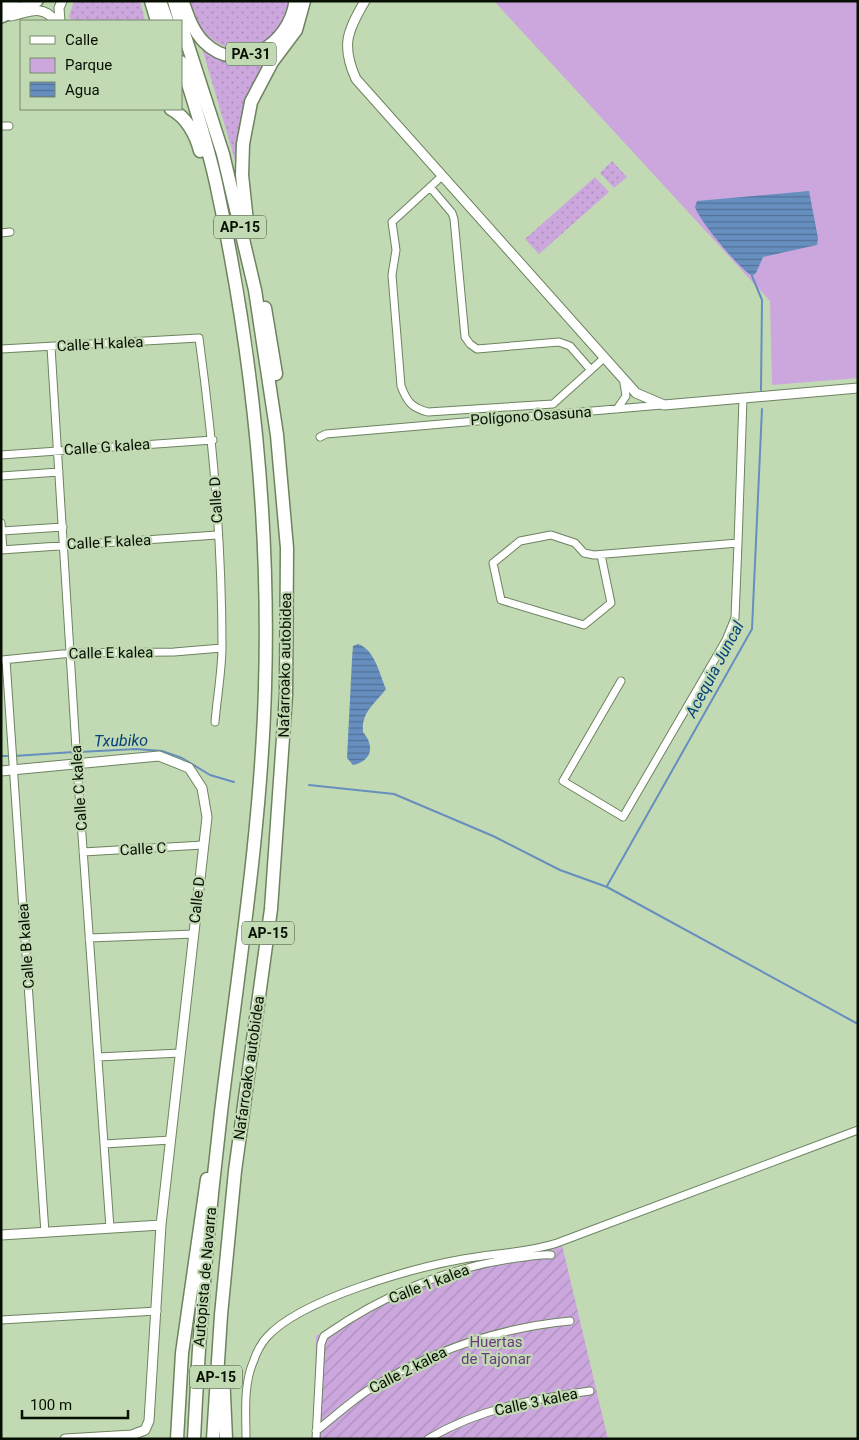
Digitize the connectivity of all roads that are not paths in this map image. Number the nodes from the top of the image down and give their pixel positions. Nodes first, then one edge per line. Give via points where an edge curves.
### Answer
1 (14, 1) edge
2 (37, 1) edge
3 (62, 1) edge
4 (151, 1) edge
5 (160, 1) edge
6 (174, 1) edge
7 (183, 1) edge
8 (295, 1) edge
9 (304, 1) edge
10 (309, 1) edge
11 (365, 1) edge
12 (1, 6) edge
13 (1, 17) edge
14 (55, 20) edge
15 (60, 20) edge
16 (157, 20) edge
17 (167, 20) edge
18 (180, 20) edge
19 (182, 26) edge
20 (182, 65) edge
21 (263, 80) junction
22 (172, 110) edge
23 (441, 177) junction
24 (430, 187) junction
25 (219, 205) junction
26 (10, 232) dead end
27 (1, 233) edge
28 (199, 338) joint
29 (51, 347) junction
30 (1, 349) edge
31 (603, 358) junction
32 (590, 369) junction
33 (624, 383) junction
34 (858, 388) edge
35 (743, 399) junction
36 (664, 405) junction
37 (617, 409) junction
38 (320, 437) dead end
39 (213, 440) junction
40 (56, 451) junction
41 (1, 455) edge
42 (59, 472) junction
43 (1, 476) edge
44 (1, 523) edge
45 (63, 527) junction
46 (2, 531) edge
47 (217, 535) junction
48 (738, 543) junction
49 (63, 544) junction
50 (287, 548) junction
51 (2, 550) edge
52 (601, 554) junction
53 (222, 648) junction
54 (72, 653) junction
55 (4, 660) edge
56 (622, 681) dead end
57 (215, 722) dead end
58 (77, 766) junction
59 (14, 770) junction
60 (1, 771) edge
61 (204, 845) junction
62 (83, 852) junction
63 (194, 934) junction
64 (89, 938) junction
65 (180, 1053) junction
66 (98, 1057) junction
67 (221, 1115) junction
68 (858, 1130) edge
69 (171, 1140) junction
70 (104, 1144) junction
71 (161, 1225) junction
72 (110, 1228) junction
73 (45, 1233) junction
74 (1, 1236) edge
75 (551, 1255) dead end
76 (157, 1311) junction
77 (221, 1315) junction
78 (1, 1320) edge
79 (570, 1321) dead end
80 (185, 1338) junction
81 (590, 1391) dead end
82 (316, 1431) junction
83 (124, 1437) edge
84 (66, 1439) edge
85 (177, 1439) edge
86 (181, 1439) edge
87 (194, 1439) edge
88 (213, 1439) edge
89 (226, 1439) edge
90 (246, 1439) edge
91 (316, 1439) edge
92 (428, 1439) edge

1 - 12 highway
2 - 13 highway
3 - 15 street
4 - 16 highway
5 - 17 highway
6 - 18 highway, Nafarroako autobidea / AP-15
7 - 8 highway, PA-31 via 191,23 204,43 238,56 254,54 274,44 290,22
9 - 21 highway via 296,30
10 - 21 highway via 305,21 296,39
11 - 23 street via 349,30 346,46 349,63 366,92
13 - 14 street via 38,10 47,12
19 - 50 highway, Nafarroako autobidea / AP-15 via 222,154 254,290 277,435
20 - 25 highway, Nafarroako autobidea / AP-15 via 217,185
21 - 50 highway via 247,122 242,175 244,209 270,329 286,441 290,510
22 - 25 highway via 193,131 209,186
23 - 24 street
23 - 31 street
24 - 32 street via 454,219 465,337 470,344 477,349 559,342 570,346
24 - 32 street via 391,225 396,241 392,275 401,386 407,400 415,408 428,412 553,404
25 - 67 highway, Nafarroako autobidea / AP-15 via 233,269 252,394 262,481 266,588 261,758 248,898
26 - 27 street
28 - 29 street, Calle H kalea
28 - 39 street, Calle D
29 - 30 street, Calle H kalea
29 - 40 street, Calle C kalea
31 - 32 street
31 - 33 street
33 - 36 street via 636,393
33 - 37 street via 626,396
34 - 35 street, Polígono Osasuna
35 - 36 street, Polígono Osasuna
35 - 48 street
36 - 37 street, Polígono Osasuna
37 - 38 street, Polígono Osasuna via 419,424
39 - 40 street, Calle G kalea
39 - 47 street, Calle D
40 - 41 street, Calle G kalea
40 - 42 street, Calle C kalea
42 - 43 street
42 - 45 street, Calle C kalea
44 - 46 street
45 - 46 street
45 - 49 street, Calle C kalea
46 - 51 street
47 - 49 street, Calle F kalea
47 - 53 street, Calle D
48 - 52 street
48 - 56 street via 735,618 726,640 623,817 563,782
49 - 51 street, Calle F kalea
49 - 54 street, Calle C kalea
50 - 77 highway, Nafarroako autobidea / AP-15 via 286,694 271,909 235,1170
52 - 52 street via 611,603 584,625 501,600 493,563 520,541 551,535 575,543 584,553
53 - 54 street, Calle E kalea
53 - 57 street, Calle D
54 - 55 street, Calle E kalea
54 - 58 street, Calle C kalea
55 - 59 street, Calle B kalea
58 - 59 street, Calle D
58 - 61 street, Calle D via 159,756 189,768 202,788 206,817
58 - 62 street, Calle C kalea
59 - 60 street, Calle D
59 - 73 street, Calle B kalea
61 - 62 street, Calle C
61 - 63 street, Calle D
62 - 64 street, Calle C kalea
63 - 64 street
63 - 65 street, Calle D
64 - 66 street, Calle C kalea
65 - 66 street
65 - 69 street, Calle D
66 - 70 street, Calle C kalea
67 - 80 highway via 211,1151
67 - 87 highway, Autopista de Navarra / AP-15 via 199,1338
68 - 90 street via 532,1251 433,1265 338,1294 287,1321 266,1337 253,1360 246,1392
69 - 70 street
69 - 71 street, Calle D
70 - 72 street, Calle C kalea
71 - 72 street
71 - 76 street, Calle D
72 - 73 street
73 - 74 street
75 - 82 street, Calle 1 kalea via 490,1262 411,1287 324,1336
76 - 78 street
76 - 83 street, Calle D via 149,1421 142,1432
77 - 88 highway, Autopista de Navarra / AP-15
77 - 89 highway
79 - 82 street, Calle 2 kalea via 531,1325 439,1352 366,1392
80 - 85 highway
80 - 86 highway
81 - 92 street, Calle 3 kalea via 507,1405 464,1420
82 - 91 street
83 - 84 street

